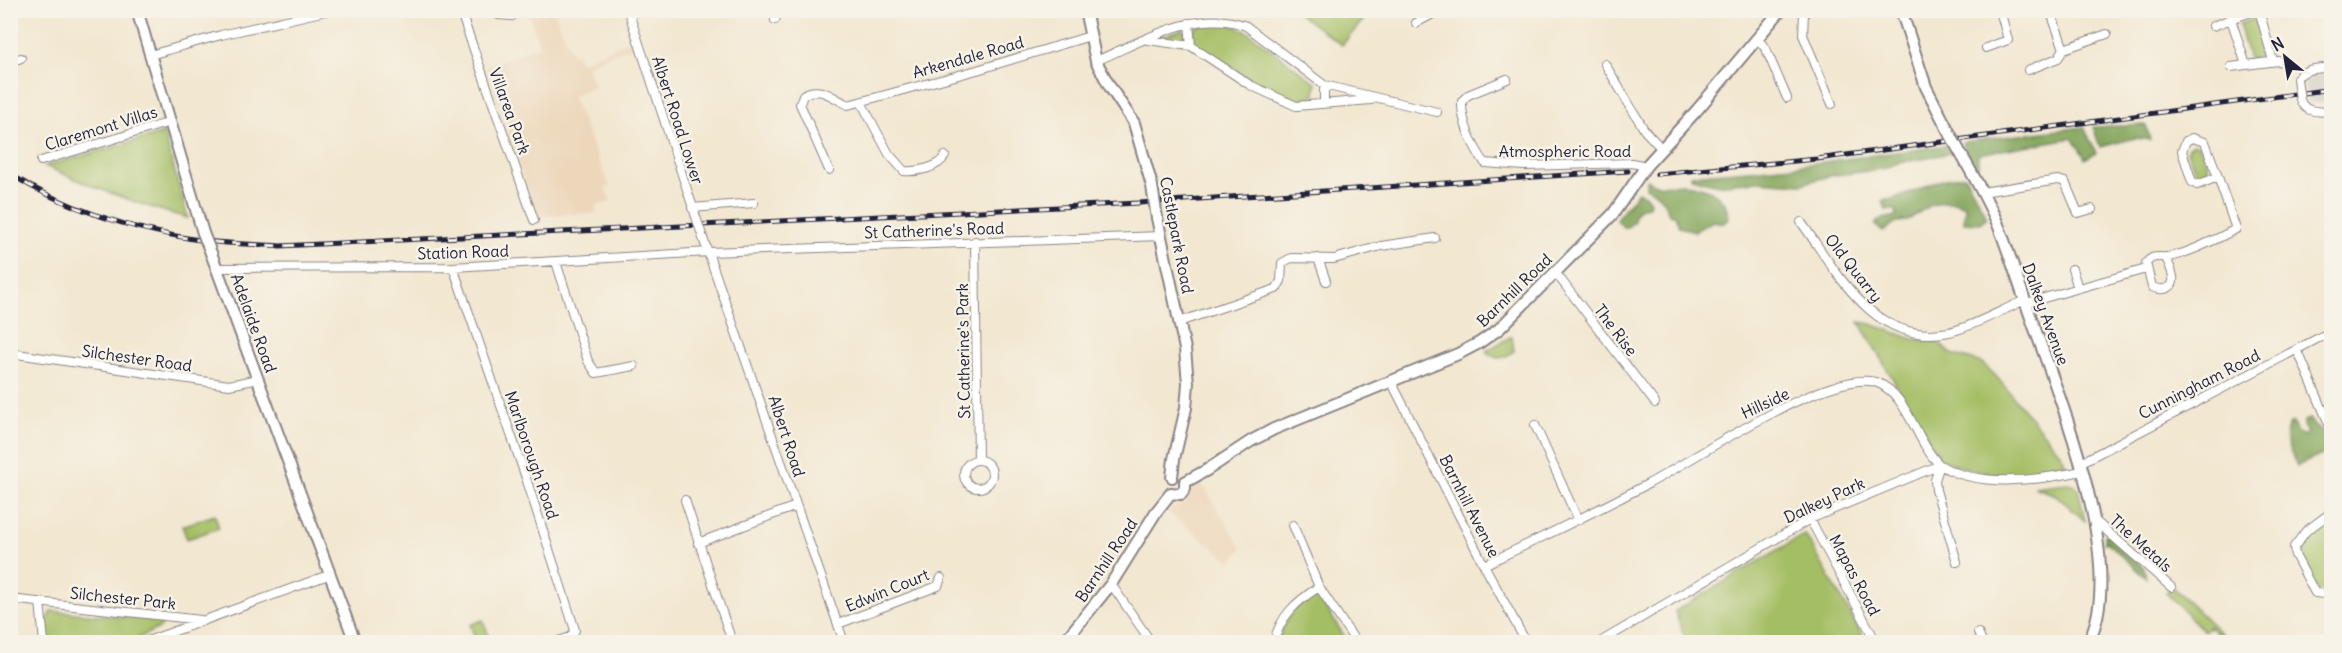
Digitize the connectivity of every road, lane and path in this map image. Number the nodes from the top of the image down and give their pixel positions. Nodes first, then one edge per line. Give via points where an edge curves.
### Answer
1 (137, 10) edge
2 (330, 10) edge
3 (460, 10) edge
4 (496, 10) edge
5 (628, 10) edge
6 (779, 10) edge
7 (1085, 10) edge
8 (1440, 10) edge
9 (1781, 10) edge
10 (1802, 10) edge
11 (1901, 10) edge
12 (2000, 10) edge
13 (2050, 10) edge
14 (2258, 10) edge
15 (512, 16) dead end
16 (2232, 19) junction
17 (775, 20) dead end
18 (1189, 22) junction
19 (1416, 23) dead end
20 (2213, 26) dead end
21 (2107, 34) dead end
22 (1090, 36) junction
23 (1757, 38) junction
24 (1145, 40) junction
25 (1191, 46) junction
26 (1986, 48) dead end
27 (2064, 49) junction
28 (150, 55) junction
29 (21, 58) dead end
30 (1096, 61) junction
31 (2273, 61) junction
32 (10, 62) edge
33 (2285, 62) dead end
34 (1605, 64) dead end
35 (2246, 65) junction
36 (2231, 67) dead end
37 (2331, 67) edge
38 (2033, 71) dead end
39 (1507, 79) dead end
40 (1324, 85) junction
41 (1787, 98) dead end
42 (1379, 99) junction
43 (857, 103) junction
44 (1324, 104) junction
45 (1832, 104) dead end
46 (1437, 112) dead end
47 (2331, 112) edge
48 (170, 122) junction
49 (1662, 149) junction
50 (945, 156) dead end
51 (41, 161) dead end
52 (1646, 166) junction
53 (829, 171) dead end
54 (2218, 177) junction
55 (1982, 192) junction
56 (754, 203) dead end
57 (2092, 209) dead end
58 (694, 211) junction
59 (534, 220) dead end
60 (1801, 222) dead end
61 (1161, 236) junction
62 (703, 238) joint
63 (1435, 238) dead end
64 (975, 241) junction
65 (709, 252) junction
66 (1318, 258) junction
67 (2166, 258) junction
68 (556, 262) junction
69 (453, 267) junction
70 (218, 268) junction
71 (2072, 269) dead end
72 (2146, 269) junction
73 (1555, 272) junction
74 (1326, 281) dead end
75 (2078, 288) junction
76 (2025, 302) junction
77 (1179, 322) junction
78 (2331, 331) edge
79 (2297, 349) junction
80 (10, 353) edge
81 (634, 366) dead end
82 (258, 379) junction
83 (1391, 381) junction
84 (1655, 403) dead end
85 (1535, 425) dead end
86 (2331, 431) edge
87 (978, 460) dead end
88 (1940, 465) junction
89 (2081, 467) junction
90 (1172, 477) junction
91 (1185, 482) junction
92 (1171, 493) junction
93 (685, 500) dead end
94 (796, 506) junction
95 (2331, 512) edge
96 (1810, 519) junction
97 (2093, 519) junction
98 (1578, 520) junction
99 (1293, 525) dead end
100 (698, 543) junction
101 (1957, 562) dead end
102 (1484, 565) junction
103 (331, 574) junction
104 (941, 578) dead end
105 (1111, 584) junction
106 (1319, 587) junction
107 (2171, 587) dead end
108 (2331, 591) edge
109 (10, 599) edge
110 (40, 602) junction
111 (203, 621) junction
112 (838, 624) junction
113 (1978, 633) dead end
114 (44, 642) edge
115 (145, 642) edge
116 (355, 642) edge
117 (555, 642) edge
118 (732, 642) edge
119 (844, 642) edge
120 (1064, 642) edge
121 (1151, 642) edge
122 (1274, 642) edge
123 (1356, 642) edge
124 (1526, 642) edge
125 (1600, 642) edge
126 (1876, 642) edge
127 (1982, 642) edge
128 (2088, 642) edge

1 - 28 street, Adelaide Road
2 - 28 street
3 - 59 street, Villarea Park
4 - 15 street via 498,15
5 - 58 street, Albert Road Lower
6 - 17 street
7 - 22 street, Castlepark Road
8 - 19 street
9 - 23 street, Barnhill Road
10 - 45 street via 1803,35
11 - 55 street, Dalkey Avenue, bridge via 1926,87
12 - 26 street via 2008,40
13 - 27 street
14 - 16 street
14 - 31 street
16 - 20 street
16 - 35 street
18 - 24 street
18 - 25 street
18 - 40 street via 1232,20 1246,26
21 - 27 street
22 - 30 street, Castlepark Road
22 - 43 street, Arkendale Road
23 - 41 street via 1766,49
23 - 49 street, Barnhill Road
24 - 25 street
24 - 30 street
25 - 44 street via 1250,85 1296,106
27 - 38 street via 2058,58
28 - 48 street, Adelaide Road
29 - 32 street
30 - 61 street, Castlepark Road, bridge via 1134,123
31 - 33 street
31 - 35 street
34 - 49 street via 1645,131
35 - 36 street
37 - 47 street, bridge via 2309,70 2297,79 2305,108
39 - 52 street, Atmospheric Road via 1462,100 1465,124 1485,163
40 - 42 street
40 - 44 street
42 - 44 street
42 - 46 street
43 - 50 street via 904,171 938,165
43 - 53 street via 848,105 819,89 802,95 800,104
48 - 51 street, Claremont Villas
48 - 70 street, Adelaide Road, bridge via 203,232
49 - 52 street, Barnhill Road
52 - 73 street, Barnhill Road via 1613,214
54 - 54 street via 2192,182 2182,151 2186,141 2195,138 2205,142
54 - 67 street via 2236,229
55 - 57 street via 2058,180 2065,182 2078,213
55 - 76 street, Dalkey Avenue
56 - 58 street
58 - 62 street, Albert Road Lower, bridge
60 - 76 street, Old Quarry via 1870,312 1913,334 1950,332
61 - 64 street, St Catherine's Road
61 - 77 street, Castlepark Road
62 - 65 street, Albert Road
63 - 66 street via 1381,246 1334,259
64 - 65 street, St Catherine's Road
64 - 87 street, St Catherine's Park
65 - 68 street, Station Road
65 - 94 street, Albert Road
66 - 74 street
66 - 77 street via 1286,259 1276,289
67 - 72 street via 2152,257
67 - 72 street via 2173,278 2167,289 2152,286
68 - 69 street, Station Road
68 - 81 street via 588,362 596,373
69 - 70 street, Station Road
69 - 117 street, Marlborough Road via 575,630 571,637
70 - 82 street, Adelaide Road
71 - 75 street
72 - 75 street, Old Quarry
73 - 83 street, Barnhill Road via 1487,339
73 - 84 street, The Rise
75 - 76 street, Old Quarry
76 - 89 street, Dalkey Avenue
77 - 90 street, Castlepark Road via 1188,383
78 - 79 street, Cunningham Road
79 - 86 street
79 - 89 street, Cunningham Road
80 - 82 street, Silchester Road via 229,385
82 - 103 street, Adelaide Road
83 - 91 street, Barnhill Road via 1251,441
83 - 102 street, Barnhill Avenue
85 - 98 street
88 - 89 street via 1975,477 2019,481 2054,477
88 - 96 street, Dalkey Park
88 - 98 street, Hillside via 1890,391 1872,381 1851,381 1757,420
88 - 101 street via 1936,490
89 - 97 street, Dalkey Avenue
90 - 91 street
90 - 92 street via 1167,486
91 - 92 street, Barnhill Road via 1181,494
92 - 105 street, Barnhill Road
93 - 100 street
94 - 100 street
94 - 112 street, Albert Road
95 - 108 street via 2300,537 2294,551 2315,593
96 - 125 street, Dalkey Park
96 - 126 street, Mapas Road
97 - 107 street, The Metals
97 - 128 street, Dalkey Avenue via 2100,591 2097,618
98 - 102 street, Hillside
99 - 106 street
100 - 118 street
102 - 124 street, Barnhill Avenue
103 - 111 street, Silchester Park
103 - 116 street, Adelaide Road
104 - 112 street, Edwin Court via 938,586
105 - 120 street, Barnhill Road
105 - 121 street
106 - 122 street via 1293,605
106 - 123 street
109 - 110 street, Silchester Park
110 - 111 street, Silchester Park
110 - 114 street
111 - 115 street, Silchester Park
112 - 119 street, Albert Road
113 - 127 street

